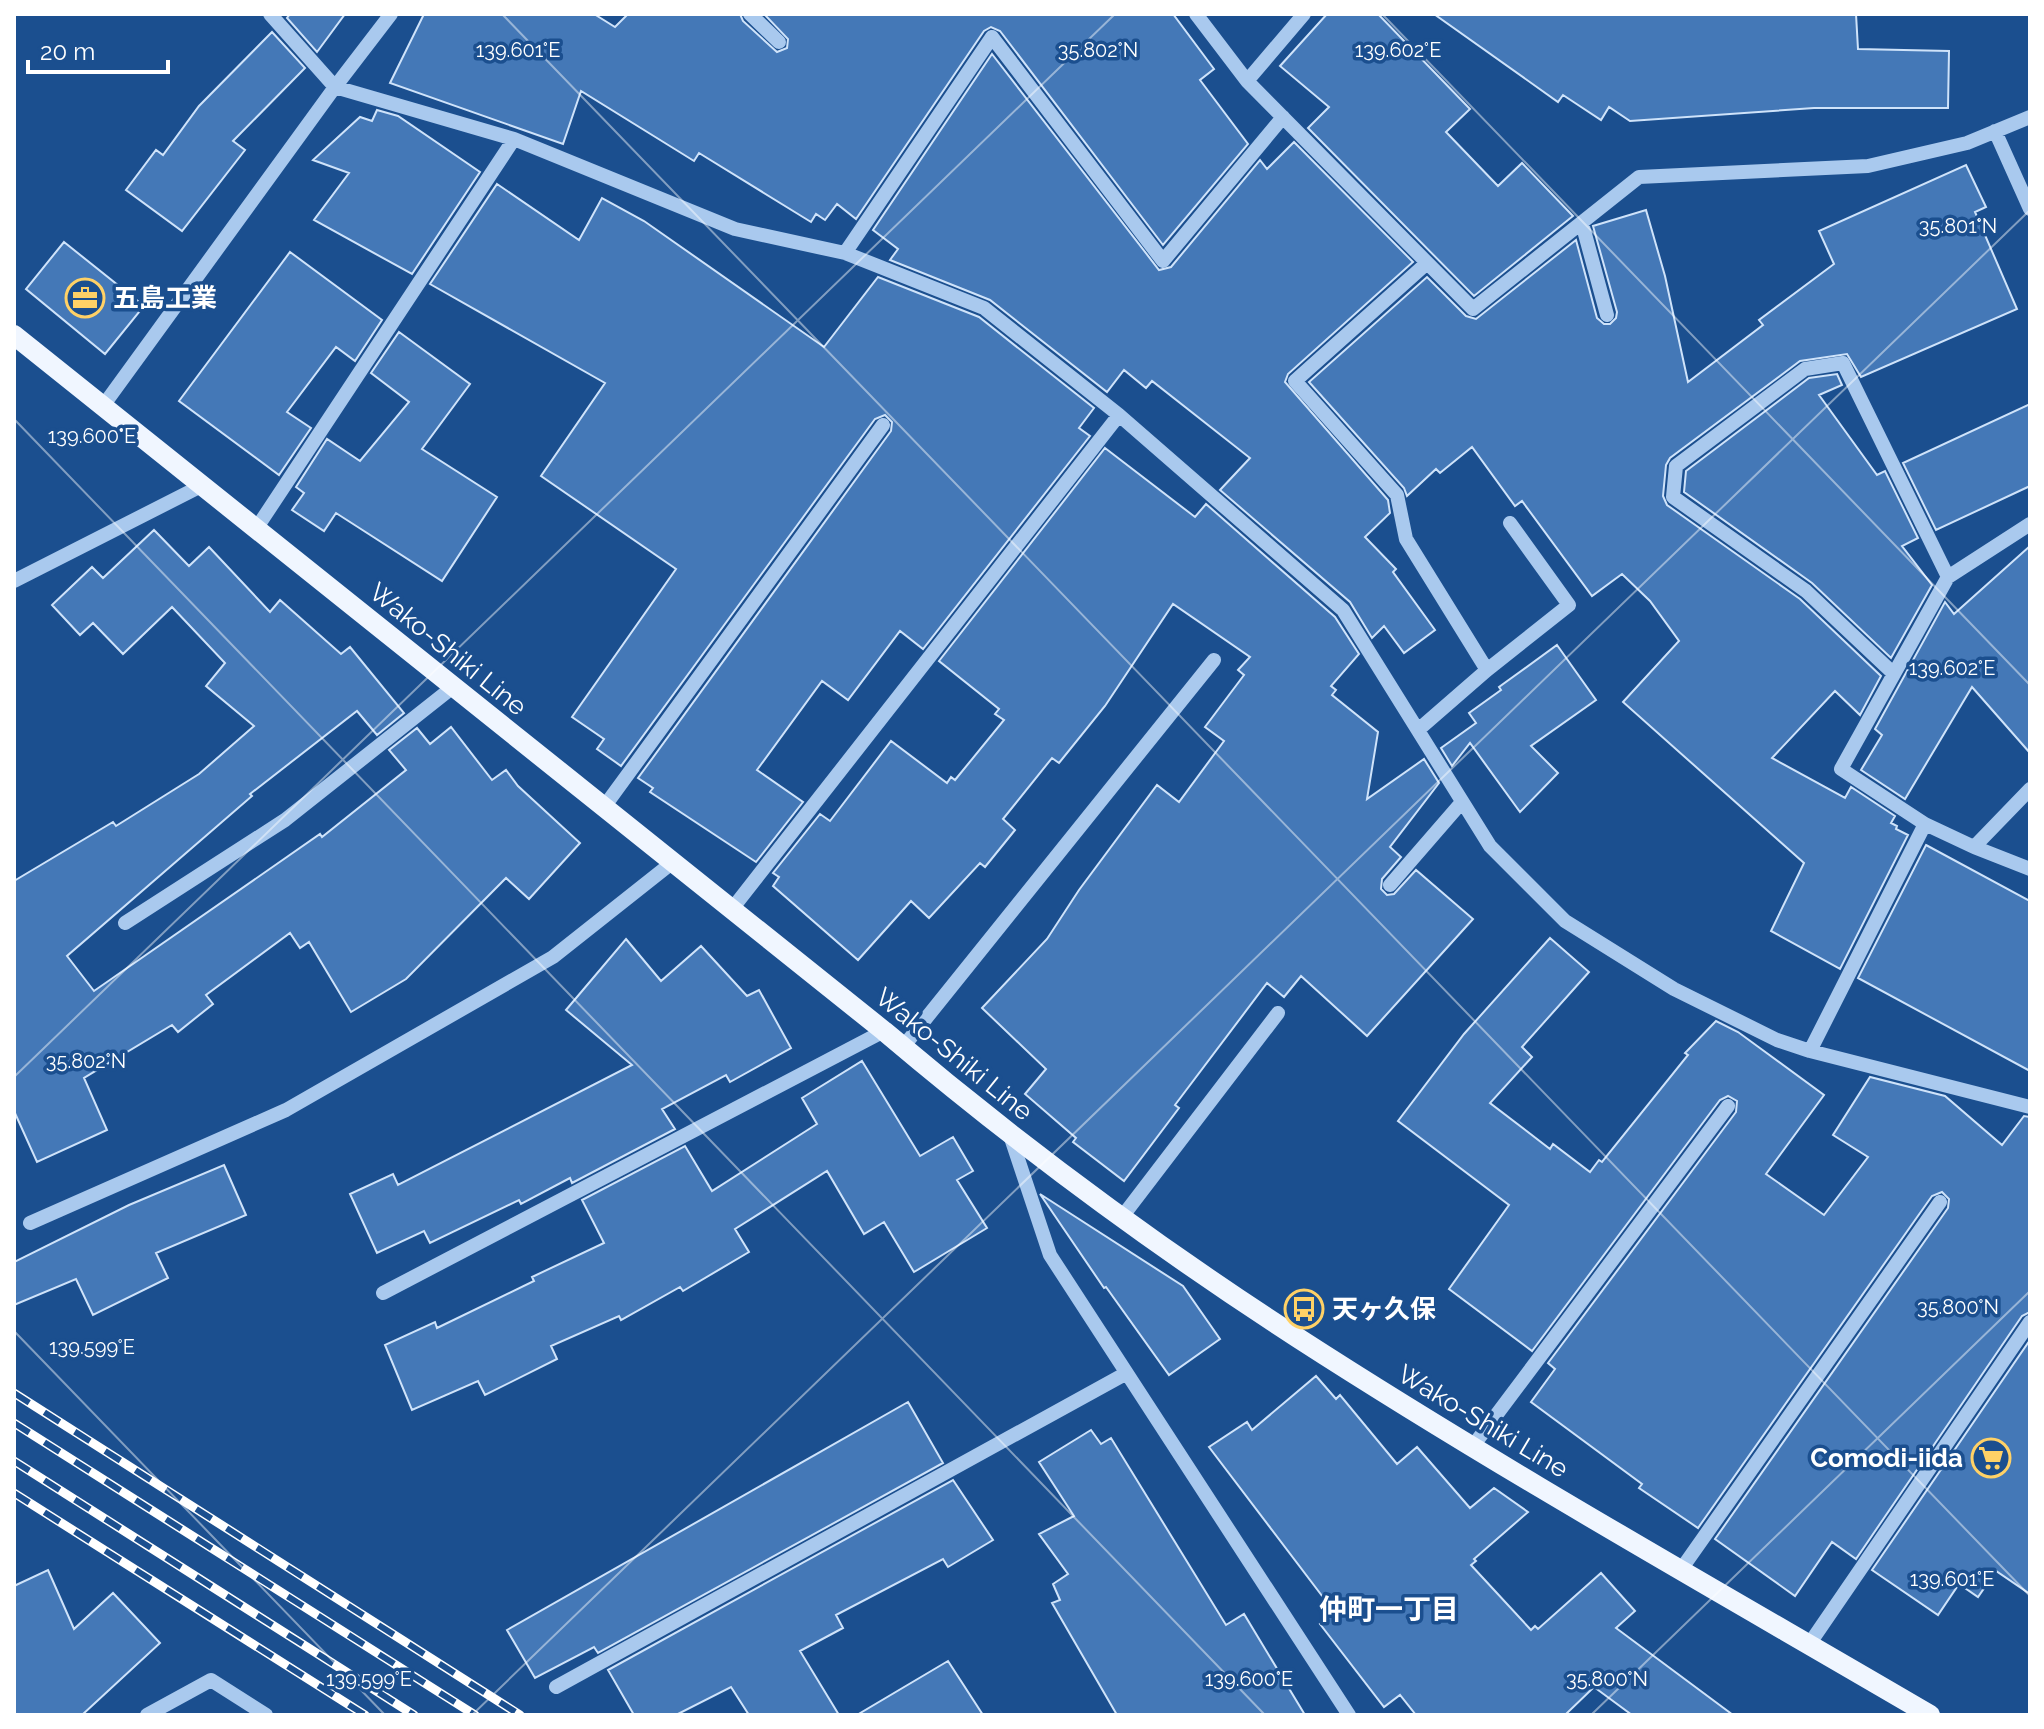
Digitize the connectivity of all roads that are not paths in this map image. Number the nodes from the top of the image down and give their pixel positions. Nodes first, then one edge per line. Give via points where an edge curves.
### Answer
1 (270, 14) edge
2 (391, 14) edge
3 (750, 14) edge
4 (1196, 14) edge
5 (1304, 14) edge
6 (779, 42) dead end
7 (1247, 81) junction
8 (335, 87) junction
9 (1283, 117) junction
10 (2030, 117) edge
11 (1995, 131) junction
12 (514, 139) junction
13 (2030, 209) edge
14 (1582, 223) junction
15 (845, 253) junction
16 (1427, 263) junction
17 (1607, 315) dead end
18 (14, 335) edge
19 (103, 406) junction
20 (1119, 415) junction
21 (883, 425) dead end
22 (201, 486) junction
23 (1510, 523) dead end
24 (2030, 524) edge
25 (256, 529) junction
26 (1948, 577) junction
27 (14, 581) edge
28 (1214, 660) dead end
29 (1487, 670) junction
30 (1894, 674) junction
31 (453, 687) junction
32 (1418, 730) junction
33 (2030, 789) edge
34 (1462, 802) junction
35 (604, 807) junction
36 (1925, 824) junction
37 (1974, 847) junction
38 (673, 862) junction
39 (2030, 869) edge
40 (1390, 885) dead end
41 (732, 909) junction
42 (125, 923) dead end
43 (1278, 1013) dead end
44 (884, 1031) junction
45 (903, 1047) junction
46 (1810, 1051) junction
47 (1728, 1106) dead end
48 (2030, 1107) edge
49 (1010, 1134) junction
50 (1940, 1202) dead end
51 (1122, 1217) junction
52 (30, 1223) dead end
53 (383, 1293) dead end
54 (2030, 1322) edge
55 (1125, 1374) junction
56 (1473, 1446) junction
57 (1680, 1571) junction
58 (1810, 1643) junction
59 (556, 1687) dead end
60 (147, 1715) edge
61 (266, 1715) edge
62 (1349, 1715) edge
63 (1930, 1715) edge

1 - 8 street
2 - 8 street
3 - 6 street
4 - 7 street
5 - 7 street
7 - 9 street
8 - 12 street
8 - 19 street
9 - 15 street via 1163,261 992,37
9 - 16 street
10 - 11 street
11 - 13 street
11 - 14 street via 1967,143 1868,166 1639,177
12 - 15 street via 735,229
12 - 25 street
14 - 16 street via 1473,309
14 - 17 street
15 - 20 street via 984,308
16 - 29 street via 1295,381 1397,495 1406,539
18 - 19 main road, Wako-Shiki Line
19 - 22 main road, Wako-Shiki Line
20 - 32 street via 1343,610
20 - 41 street
21 - 35 street
22 - 25 main road, Wako-Shiki Line
22 - 27 street
23 - 29 street via 1569,605
24 - 26 street
25 - 31 main road, Wako-Shiki Line
26 - 30 street
26 - 30 street via 1843,363 1805,369 1676,466 1673,497 1806,591
28 - 45 street
29 - 32 street
30 - 36 street via 1841,769
31 - 35 main road, Wako-Shiki Line
31 - 42 street via 285,820
32 - 34 street
33 - 37 street
34 - 40 street
34 - 46 street via 1490,846 1565,921 1674,989
35 - 38 main road, Wako-Shiki Line
36 - 37 street
36 - 46 street
37 - 39 street
38 - 41 main road, Wako-Shiki Line
38 - 52 street via 553,957 286,1110
41 - 44 main road, Wako-Shiki Line
43 - 51 street
44 - 45 main road, Wako-Shiki Line
44 - 53 street
45 - 49 main road, Wako-Shiki Line
46 - 48 street
47 - 56 street
49 - 51 main road, Wako-Shiki Line
49 - 55 street via 1050,1255
50 - 57 street
51 - 56 main road, Wako-Shiki Line via 1297,1337
54 - 58 street
55 - 59 street
55 - 62 street
56 - 57 main road, Wako-Shiki Line
57 - 58 main road, Wako-Shiki Line
58 - 63 main road, Wako-Shiki Line
60 - 61 street via 211,1680

